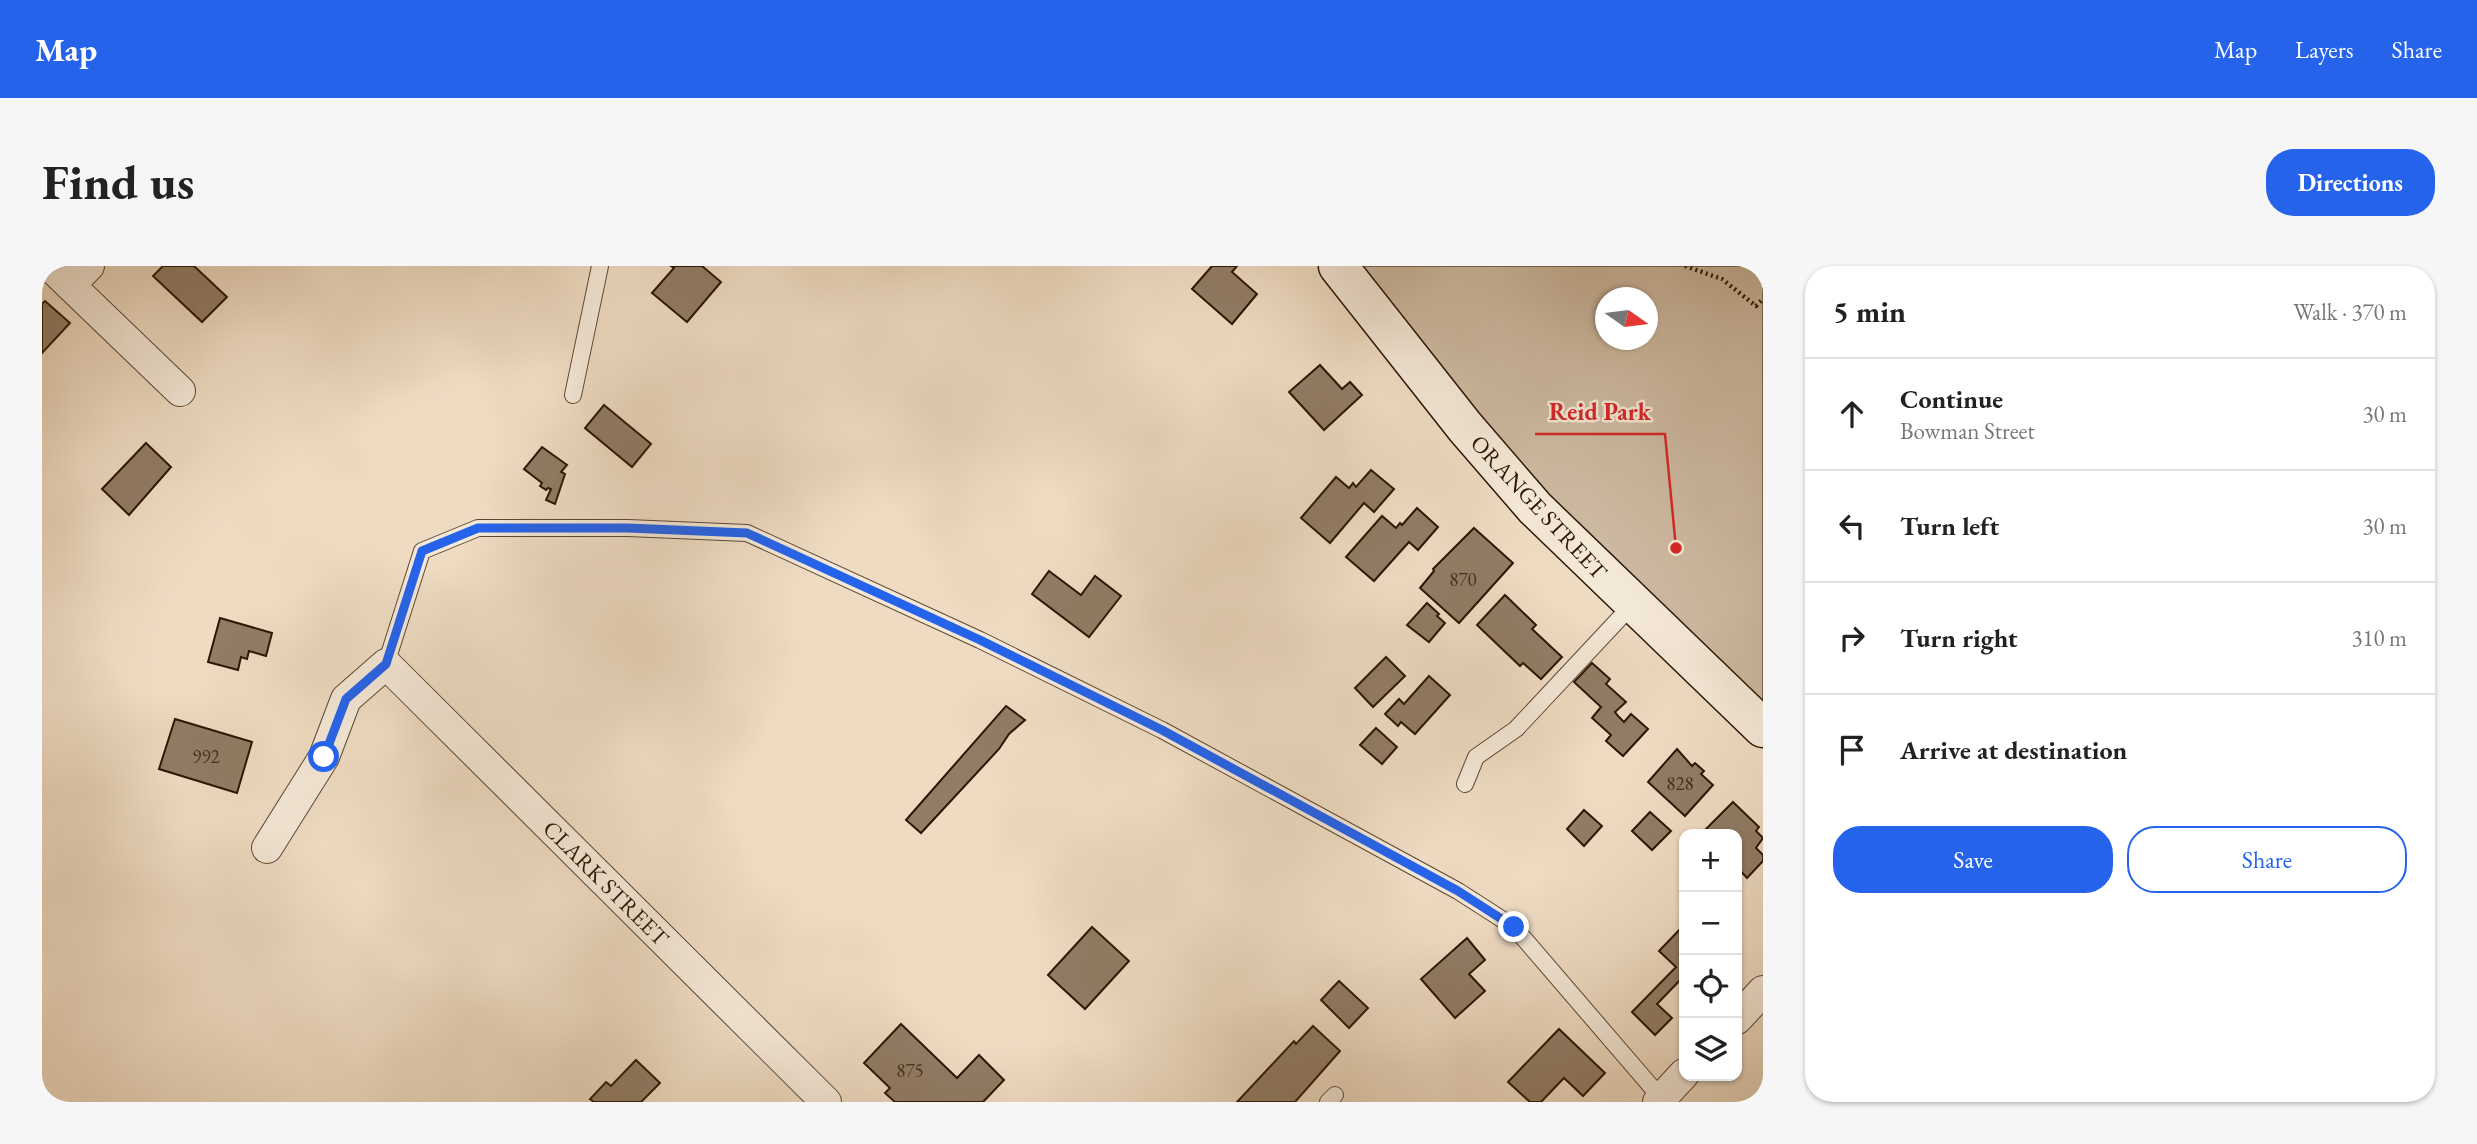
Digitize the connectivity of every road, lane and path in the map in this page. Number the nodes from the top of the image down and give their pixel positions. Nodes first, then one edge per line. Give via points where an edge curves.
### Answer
1 (600, 266) edge
2 (1338, 266) edge
3 (1685, 266) edge
4 (69, 272) edge
5 (1763, 299) edge
6 (180, 391) dead end
7 (573, 395) dead end
8 (1633, 604) junction
9 (386, 664) junction
10 (1763, 727) edge
11 (1465, 784) dead end
12 (267, 848) dead end
13 (1763, 991) edge
14 (1738, 1018) edge
15 (1679, 1079) edge
16 (1659, 1100) edge
17 (826, 1102) edge

1 - 7 lane
2 - 8 street, ORANGE STREET via 1535,508
3 - 5 path via 1721,279 1756,306
4 - 6 street
8 - 10 street, ORANGE STREET
8 - 11 lane via 1516,729 1476,757
9 - 12 street via 346,699 324,757
9 - 16 lane via 422,551 478,528 747,533 1162,730 1458,891 1514,927
9 - 17 street, CLARK STREET
13 - 14 street
15 - 16 street

